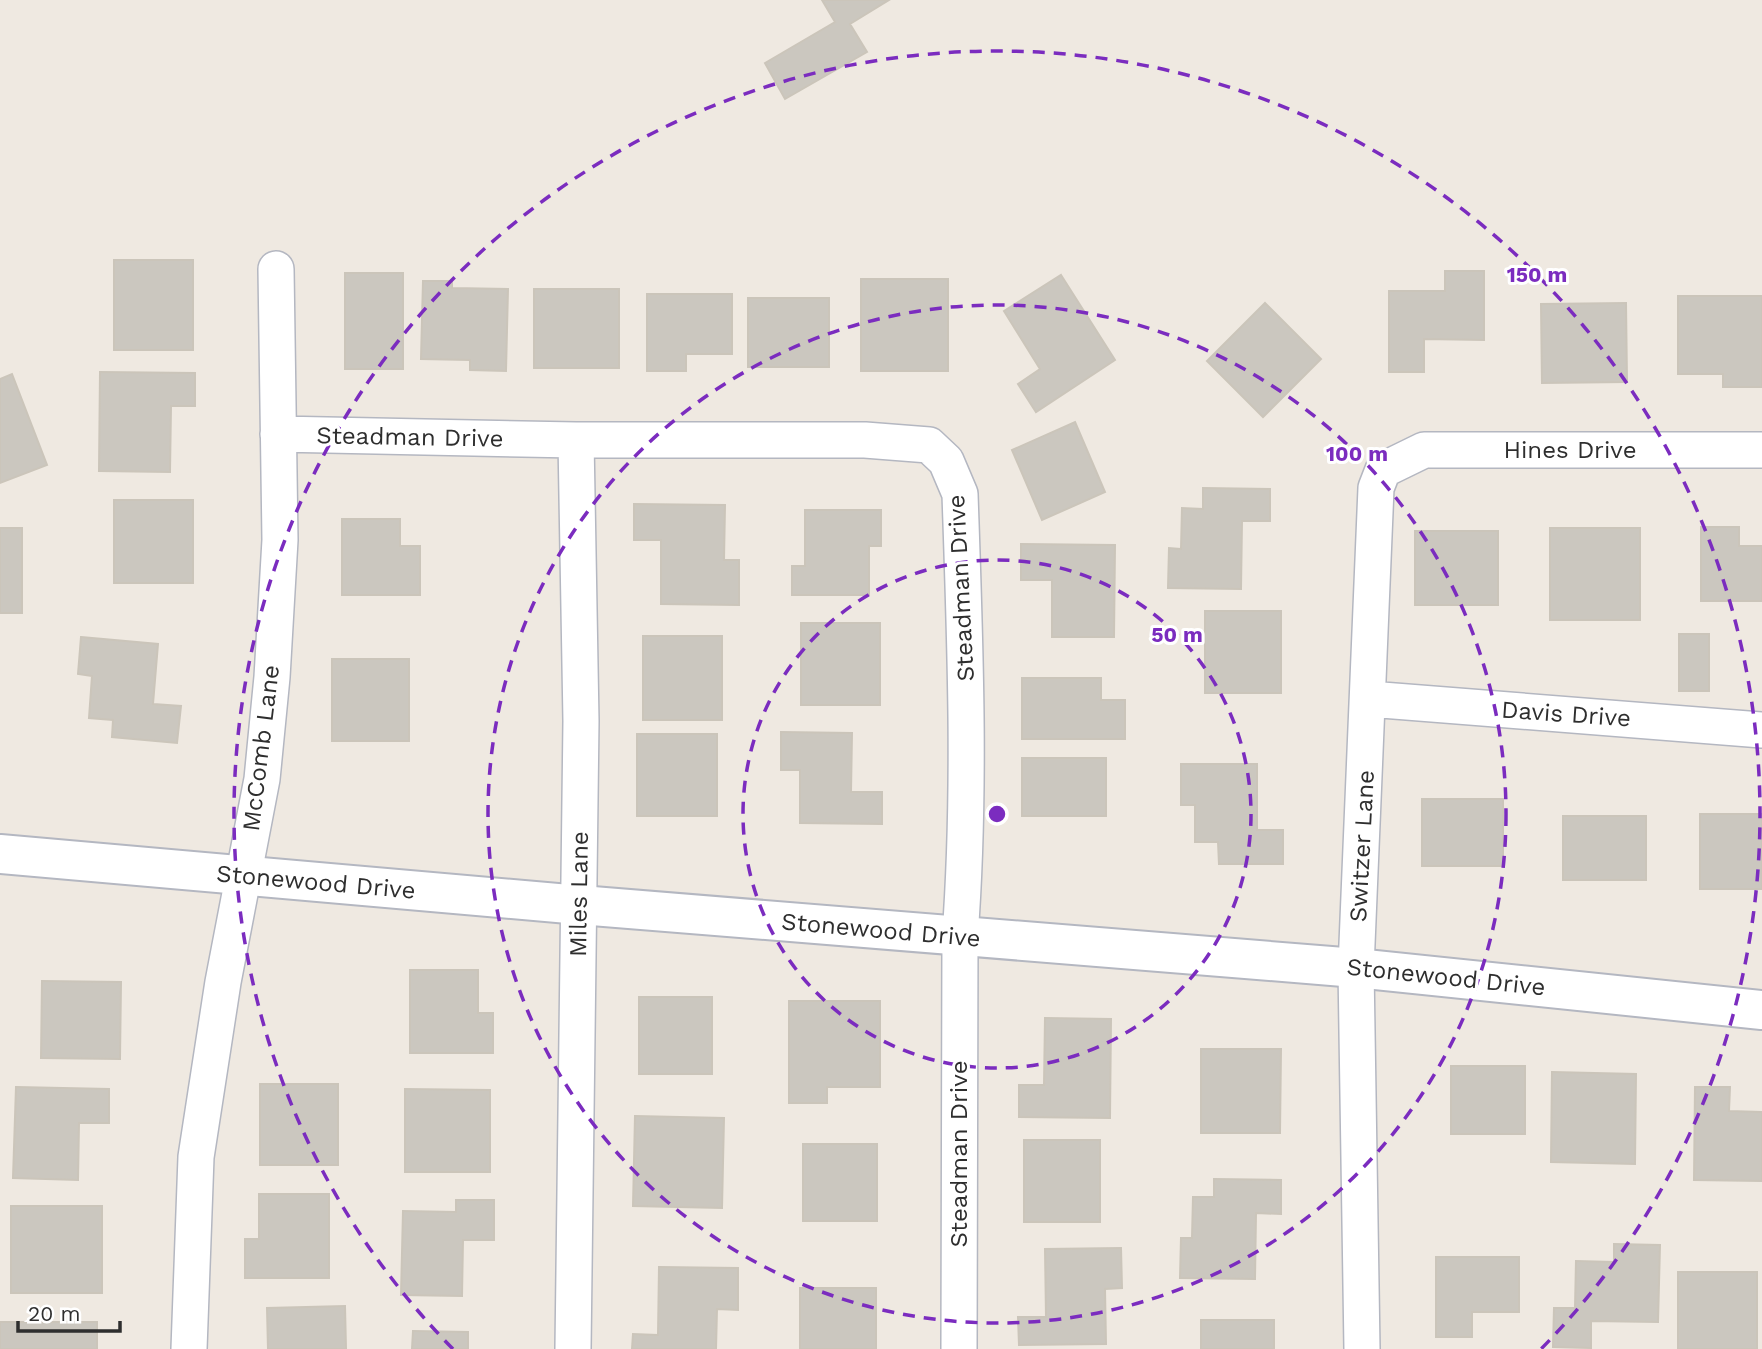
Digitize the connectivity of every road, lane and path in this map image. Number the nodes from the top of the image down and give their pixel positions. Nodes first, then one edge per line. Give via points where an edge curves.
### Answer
1 (276, 270) dead end
2 (278, 434) junction
3 (576, 440) junction
4 (1762, 450) edge
5 (1383, 470) joint
6 (1369, 699) junction
7 (1762, 730) edge
8 (0, 854) edge
9 (243, 875) junction
10 (580, 905) junction
11 (960, 936) junction
12 (1356, 968) junction
13 (1762, 1010) edge
14 (189, 1349) edge
15 (573, 1349) edge
16 (959, 1349) edge
17 (1362, 1349) edge

1 - 2 street, McComb Lane
2 - 3 street, Steadman Drive
2 - 9 street, McComb Lane via 280,540 272,677 262,779
3 - 10 street, Miles Lane
3 - 11 street, Steadman Drive via 865,440 929,445 946,461 960,494 966,676
4 - 5 street, Hines Drive via 1424,450
5 - 6 street, Switzer Lane via 1377,488
6 - 7 street, Davis Drive
6 - 12 street, Switzer Lane
8 - 9 street, Stonewood Drive
9 - 10 street, Stonewood Drive
9 - 14 street, McComb Lane via 196,1157
10 - 11 street, Stonewood Drive
10 - 15 street, Miles Lane
11 - 12 street, Stonewood Drive
11 - 16 street, Steadman Drive
12 - 13 street, Stonewood Drive
12 - 17 street, Switzer Lane

